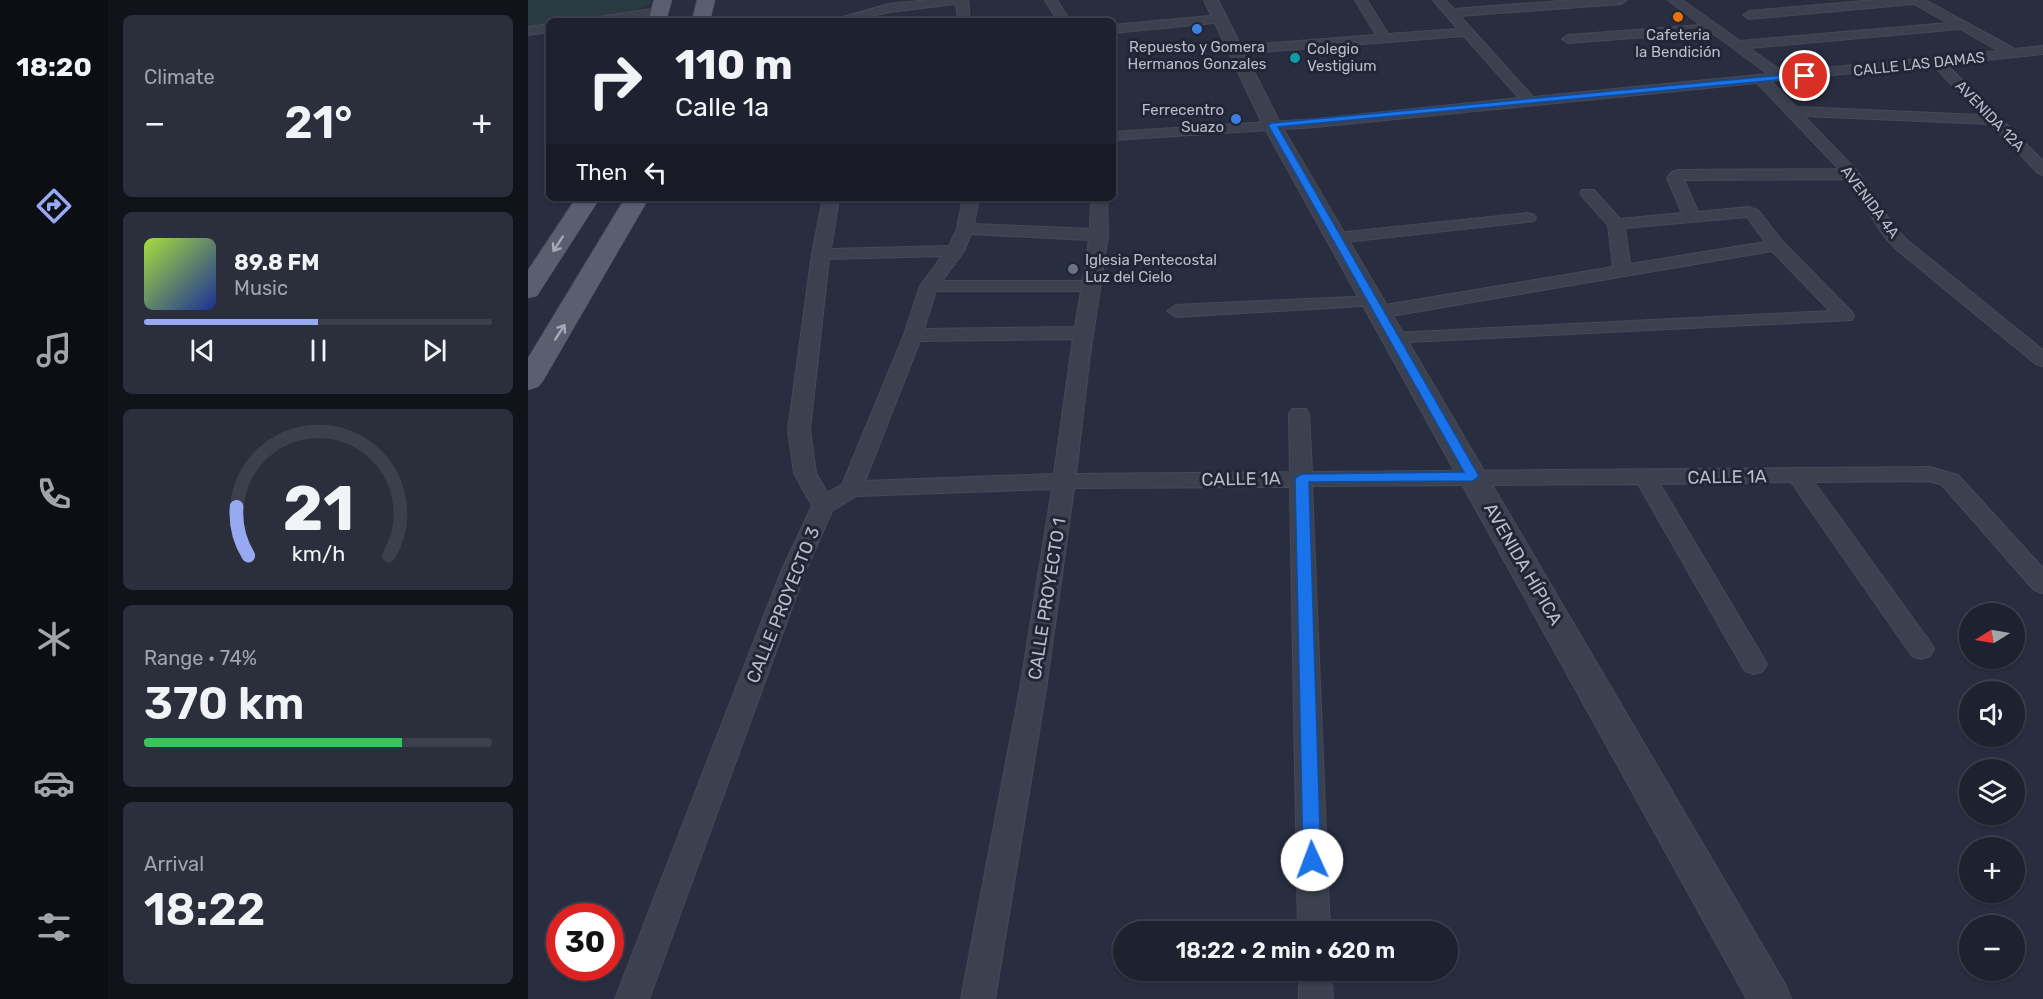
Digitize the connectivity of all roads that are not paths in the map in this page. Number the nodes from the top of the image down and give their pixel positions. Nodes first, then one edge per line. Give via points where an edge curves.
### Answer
1 (706, 0) edge
2 (962, 0) edge
3 (1051, 0) edge
4 (1360, 0) edge
5 (1438, 0) edge
6 (1621, 0) edge
7 (1674, 0) edge
8 (1916, 0) edge
9 (852, 1) edge
10 (1603, 1) edge
11 (1216, 9) edge
12 (660, 11) edge
13 (1450, 13) junction
14 (1749, 15) dead end
15 (617, 18) edge
16 (702, 18) edge
17 (849, 18) edge
18 (853, 18) edge
19 (964, 18) edge
20 (1062, 18) edge
21 (1962, 25) junction
22 (546, 28) edge
23 (1116, 28) edge
24 (1714, 28) junction
25 (528, 31) edge
26 (1467, 32) junction
27 (1384, 39) junction
28 (1568, 39) dead end
29 (1739, 45) junction
30 (1236, 50) junction
31 (2043, 50) edge
32 (2013, 53) junction
33 (1937, 62) junction
34 (1783, 78) junction
35 (1762, 80) junction
36 (1530, 102) junction
37 (1792, 111) junction
38 (1994, 120) junction
39 (1272, 125) junction
40 (1116, 136) edge
41 (2043, 170) edge
42 (1852, 174) junction
43 (1588, 193) dead end
44 (586, 201) edge
45 (635, 201) edge
46 (830, 201) edge
47 (970, 201) edge
48 (1099, 201) edge
49 (1690, 215) junction
50 (1528, 218) dead end
51 (1616, 224) junction
52 (965, 229) junction
53 (1100, 235) junction
54 (1337, 238) junction
55 (1776, 244) junction
56 (955, 251) junction
57 (821, 254) junction
58 (1622, 271) junction
59 (929, 286) junction
60 (1094, 286) junction
61 (528, 290) edge
62 (1376, 307) junction
63 (1176, 311) dead end
64 (1082, 333) junction
65 (913, 335) junction
66 (1395, 339) junction
67 (2043, 360) edge
68 (528, 381) edge
69 (1299, 414) dead end
70 (1797, 475) junction
71 (1473, 476) junction
72 (1302, 478) junction
73 (1646, 478) junction
74 (1066, 481) junction
75 (851, 489) junction
76 (823, 506) junction
77 (2043, 584) edge
78 (1921, 650) dead end
79 (1754, 664) dead end
80 (1314, 921) edge
81 (1315, 981) edge
82 (632, 999) edge
83 (978, 999) edge
84 (1316, 999) edge
85 (1770, 999) edge

1 - 16 main road
2 - 18 street via 889,8
2 - 19 street
3 - 20 street
4 - 27 street
5 - 13 street
6 - 10 street
7 - 24 street
8 - 14 street
8 - 21 street
9 - 17 street
10 - 13 street
11 - 23 street
11 - 30 street, AVENIDA HÍPICA
12 - 15 street
13 - 26 street
21 - 29 street
21 - 32 street
22 - 25 street
24 - 28 street
24 - 29 street
26 - 27 street
26 - 36 street
27 - 30 street
29 - 34 street
30 - 39 street, AVENIDA HÍPICA
31 - 32 street, CALLE LAS DAMAS
32 - 33 street, CALLE LAS DAMAS
33 - 34 street, CALLE LAS DAMAS
33 - 38 street, AVENIDA 12A
34 - 35 street, CALLE LAS DAMAS
35 - 36 street, CALLE LAS DAMAS
35 - 37 street, AVENIDA 4A
36 - 39 street, CALLE LAS DAMAS
37 - 38 street
37 - 42 street, AVENIDA 4A
38 - 41 street, AVENIDA 12A
39 - 40 street, CALLE LAS DAMAS
39 - 54 street, AVENIDA HÍPICA
42 - 49 street via 1677,175
42 - 67 street, AVENIDA 4A via 1902,245
43 - 51 street
44 -> 61 main road
68 -> 45 main road
46 - 57 street, CALLE PROYECTO 3
47 - 52 street
48 - 53 street, CALLE PROYECTO 1
49 - 51 street
49 - 55 street via 1752,213
50 - 54 street
51 - 58 street
52 - 53 street
52 - 56 street
53 - 60 street, CALLE PROYECTO 1
54 - 62 street, AVENIDA HÍPICA
55 - 58 street
55 - 66 street via 1845,316
56 - 57 street
56 - 59 street
57 - 76 street, CALLE PROYECTO 3 via 799,430 805,473
58 - 62 street
59 - 60 street
59 - 65 street
60 - 64 street, CALLE PROYECTO 1
62 - 63 street
62 - 66 street, AVENIDA HÍPICA
64 - 65 street
64 - 74 street, CALLE PROYECTO 1
65 - 75 street
66 - 71 street, AVENIDA HÍPICA
69 - 72 street
70 - 73 street, CALLE 1A
70 - 77 street, CALLE 1A via 1930,474 1950,480
70 - 78 street
71 - 72 street, CALLE 1A
71 - 73 street, CALLE 1A
71 - 85 street, AVENIDA HÍPICA
72 - 74 street, CALLE 1A
72 - 80 street
73 - 79 street
74 - 75 street, CALLE 1A
74 - 83 street, CALLE PROYECTO 1
75 - 76 street, CALLE 1A
76 - 82 street, CALLE PROYECTO 3 via 793,572
81 - 84 street

